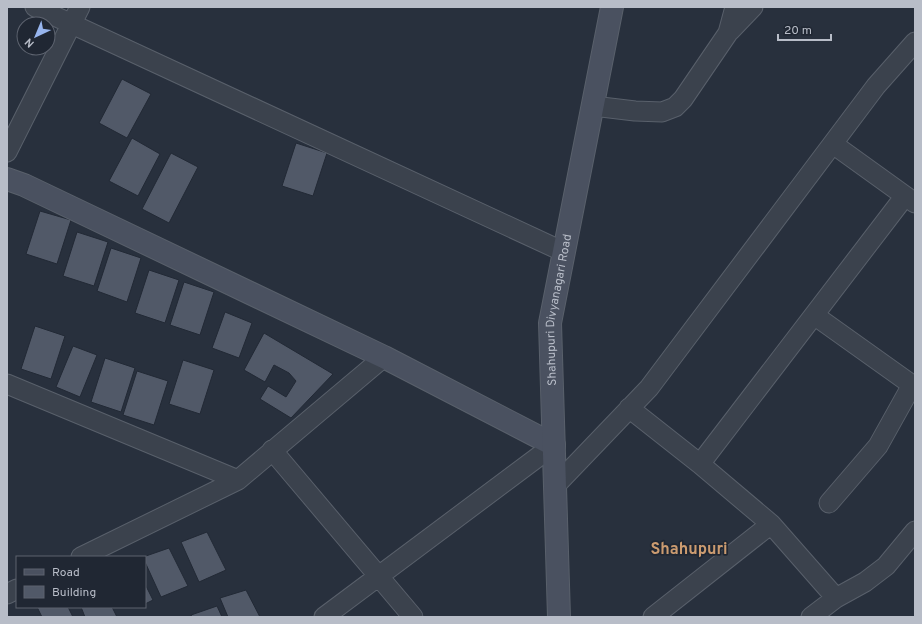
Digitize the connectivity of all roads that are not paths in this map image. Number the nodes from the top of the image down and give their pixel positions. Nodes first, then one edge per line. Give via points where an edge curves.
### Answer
1 (35, 7) edge
2 (80, 7) edge
3 (612, 7) edge
4 (735, 7) edge
5 (752, 7) edge
6 (72, 24) junction
7 (728, 33) junction
8 (915, 42) edge
9 (593, 106) junction
10 (834, 144) junction
11 (7, 152) edge
12 (7, 179) edge
13 (910, 199) edge
14 (564, 252) junction
15 (814, 315) junction
16 (384, 357) junction
17 (7, 384) edge
18 (914, 386) edge
19 (629, 408) junction
20 (554, 445) junction
21 (272, 450) junction
22 (700, 464) junction
23 (238, 480) junction
24 (555, 486) junction
25 (829, 503) dead end
26 (771, 524) junction
27 (915, 531) edge
28 (83, 556) edge
29 (379, 576) junction
30 (16, 590) edge
31 (7, 594) edge
32 (836, 598) junction
33 (324, 617) edge
34 (413, 617) edge
35 (559, 617) edge
36 (653, 617) edge
37 (810, 617) edge

1 - 6 street
2 - 6 street
3 - 9 main road, Shahupuri Divyanagari Road
4 - 7 street
5 - 7 street
6 - 11 street
6 - 14 street
7 - 9 street via 683,100 675,107 662,112
8 - 10 street via 876,86
9 - 14 main road, Shahupuri Divyanagari Road
10 - 13 street
10 - 19 street via 649,388
12 - 16 main road
13 - 15 street
14 - 20 main road, Shahupuri Divyanagari Road via 550,323
15 - 18 street
15 - 22 street
16 - 20 main road
16 - 21 street
17 - 23 street
18 - 25 street via 878,446
19 - 22 street
19 - 24 street
20 - 24 main road, Shahupuri Divyanagari Road
20 - 29 street
21 - 23 street
21 - 29 street
22 - 26 street
23 - 28 street
24 - 35 main road, Shahupuri Divyanagari Road
26 - 32 street
26 - 36 street
27 - 32 street via 886,566 865,582
29 - 33 street
29 - 34 street
30 - 31 street
32 - 37 street

